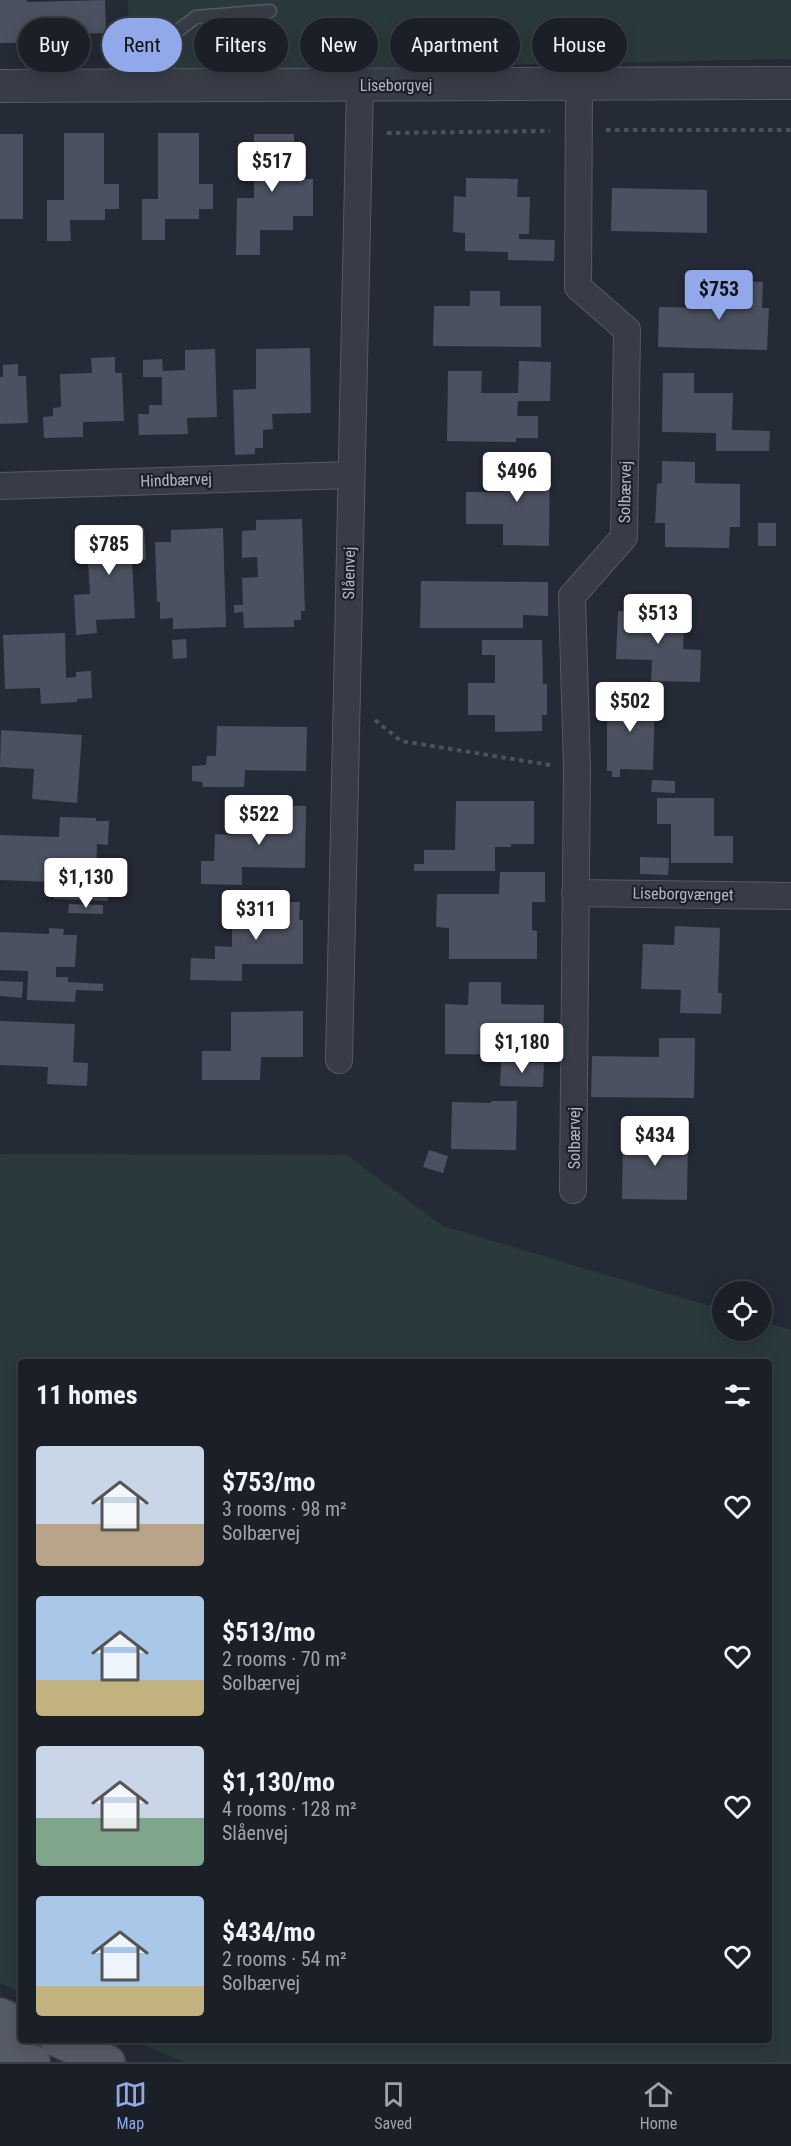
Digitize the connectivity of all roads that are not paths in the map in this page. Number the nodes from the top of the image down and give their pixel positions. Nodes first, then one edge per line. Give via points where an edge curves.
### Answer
1 (270, 12) dead end
2 (791, 83) edge
3 (360, 85) junction
4 (579, 85) junction
5 (0, 86) edge
6 (167, 86) junction
7 (351, 475) junction
8 (0, 486) edge
9 (575, 893) junction
10 (791, 896) edge
11 (339, 1060) dead end
12 (573, 1190) dead end
13 (0, 2015) edge
14 (18, 2023) edge
15 (64, 2043) edge
16 (0, 2047) edge
17 (33, 2062) edge
18 (108, 2062) edge

1 - 6 lane via 196,17 168,38
2 - 4 street, Liseborgvej
3 - 4 street, Liseborgvej
3 - 6 street, Liseborgvej
3 - 7 street, Slåenvej
4 - 9 street, Solbærvej via 578,287 627,330 624,537 572,596 578,769
5 - 6 street, Liseborgvej
7 - 8 street, Hindbærvej
7 - 11 street, Slåenvej
9 - 10 street, Liseborgvænget
9 - 12 street, Solbærvej
13 - 14 main road
15 - 18 main road
16 - 17 main road

